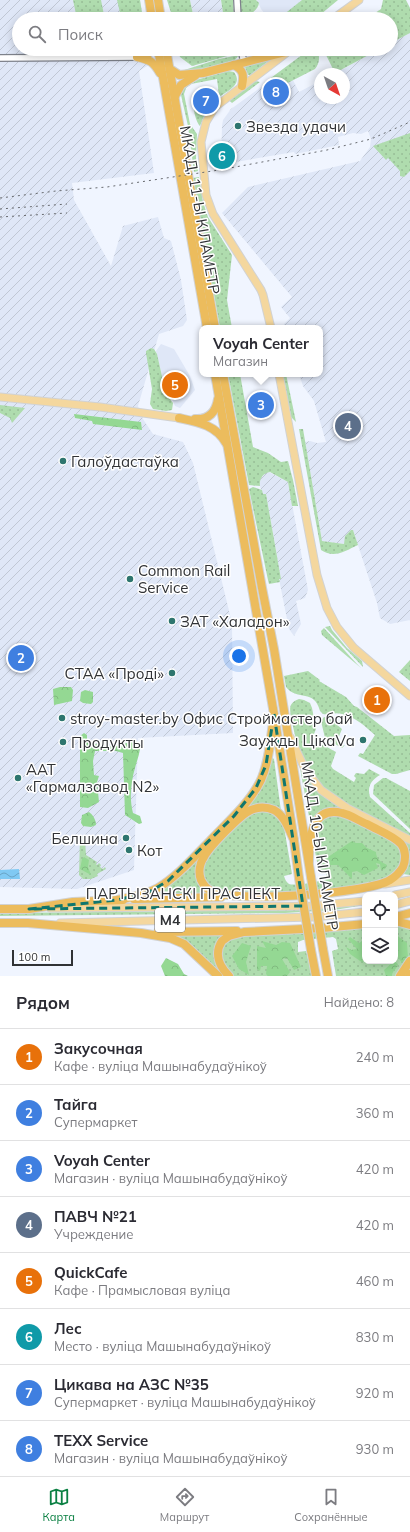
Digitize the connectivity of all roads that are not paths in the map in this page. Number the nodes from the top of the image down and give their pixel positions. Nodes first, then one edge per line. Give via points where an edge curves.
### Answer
1 (149, 0) edge
2 (158, 0) edge
3 (236, 0) edge
4 (359, 0) edge
5 (151, 12) edge
6 (160, 12) edge
7 (237, 12) edge
8 (343, 12) edge
9 (141, 56) edge
10 (159, 56) edge
11 (167, 56) edge
12 (242, 56) edge
13 (269, 56) edge
14 (283, 56) edge
15 (137, 57) junction
16 (0, 58) edge
17 (244, 63) junction
18 (234, 65) junction
19 (170, 69) junction
20 (203, 73) junction
21 (163, 76) junction
22 (242, 86) junction
23 (174, 96) junction
24 (206, 325) edge
25 (214, 325) edge
26 (270, 325) edge
27 (216, 377) edge
28 (224, 377) edge
29 (280, 377) edge
30 (219, 395) junction
31 (0, 397) edge
32 (179, 418) junction
33 (228, 447) junction
34 (410, 696) edge
35 (274, 714) junction
36 (287, 729) junction
37 (294, 840) junction
38 (410, 840) edge
39 (308, 861) junction
40 (410, 880) edge
41 (363, 888) junction
42 (410, 892) edge
43 (398, 894) edge
44 (239, 896) junction
45 (117, 900) junction
46 (362, 901) edge
47 (410, 901) edge
48 (398, 904) edge
49 (0, 909) edge
50 (29, 909) junction
51 (362, 912) edge
52 (410, 913) edge
53 (398, 916) edge
54 (398, 922) edge
55 (0, 923) edge
56 (28, 923) junction
57 (362, 924) edge
58 (410, 925) edge
59 (268, 930) junction
60 (142, 933) junction
61 (410, 961) edge
62 (218, 976) edge
63 (229, 976) edge
64 (315, 976) edge
65 (328, 976) edge
66 (400, 976) edge

1 - 5 highway
2 - 6 highway
3 - 7 street
4 - 8 main road
9 - 15 highway
10 - 21 highway, МКАД, 11-Ы КІЛАМЕТР
11 - 19 highway, МКАД, 11-Ы КІЛАМЕТР
12 - 17 street
13 - 17 highway
14 - 22 main road
15 - 16 street
15 - 21 highway via 154,63
17 - 18 highway
18 - 20 highway
18 - 22 highway via 243,72
19 - 20 highway via 180,75
19 - 23 highway, МКАД, 11-Ы КІЛАМЕТР
20 - 23 highway via 181,84
21 - 24 highway, МКАД, 11-Ы КІЛАМЕТР
22 - 26 main road via 215,107 206,122 201,142 206,195 215,218 263,295
23 - 25 highway, МКАД, 11-Ы КІЛАМЕТР
27 - 30 highway
28 - 36 highway, МКАД, 10-Ы КІЛАМЕТР
29 - 34 main road via 317,575 327,608 337,627 354,648
30 - 32 highway via 215,410 208,416 199,419
30 - 33 highway
31 - 32 main road
32 - 33 highway via 212,427
33 - 35 highway, МКАД, 10-Ы КІЛАМЕТР
35 - 37 highway, МКАД, 10-Ы КІЛАМЕТР
35 - 45 highway via 266,765 261,780 246,802 168,881 149,892
36 - 38 main road via 303,765 321,790 348,808
36 - 39 highway, МКАД, 10-Ы КІЛАМЕТР
37 - 44 highway via 283,819 275,811 257,808 243,815 208,851 200,868 201,879 208,889 215,893
37 - 64 highway, МКАД, 10-Ы КІЛАМЕТР, bridge
39 - 41 highway via 311,830 327,813 343,813 388,835 403,848 403,866 389,881
39 - 65 highway, МКАД, 10-Ы КІЛАМЕТР, bridge
40 - 41 main road
41 - 44 highway via 292,896
42 - 43 main road
44 - 45 highway
45 - 50 highway via 73,902
46 - 50 main road, ПАРТЫЗАНСКІ ПРАСПЕКТ / М4 via 311,906
47 - 48 main road
49 - 50 highway, ПАРТЫЗАНСКІ ПРАСПЕКТ / М4
51 - 56 main road, ПАРТЫЗАНСКІ ПРАСПЕКТ / М4 via 313,917
52 - 53 highway
54 - 58 highway
55 - 56 highway, ПАРТЫЗАНСКІ ПРАСПЕКТ / М4
56 - 60 highway
57 - 59 highway
59 - 60 highway
59 - 63 highway via 239,932 222,941 218,959
60 - 62 highway via 177,940
61 - 66 highway

